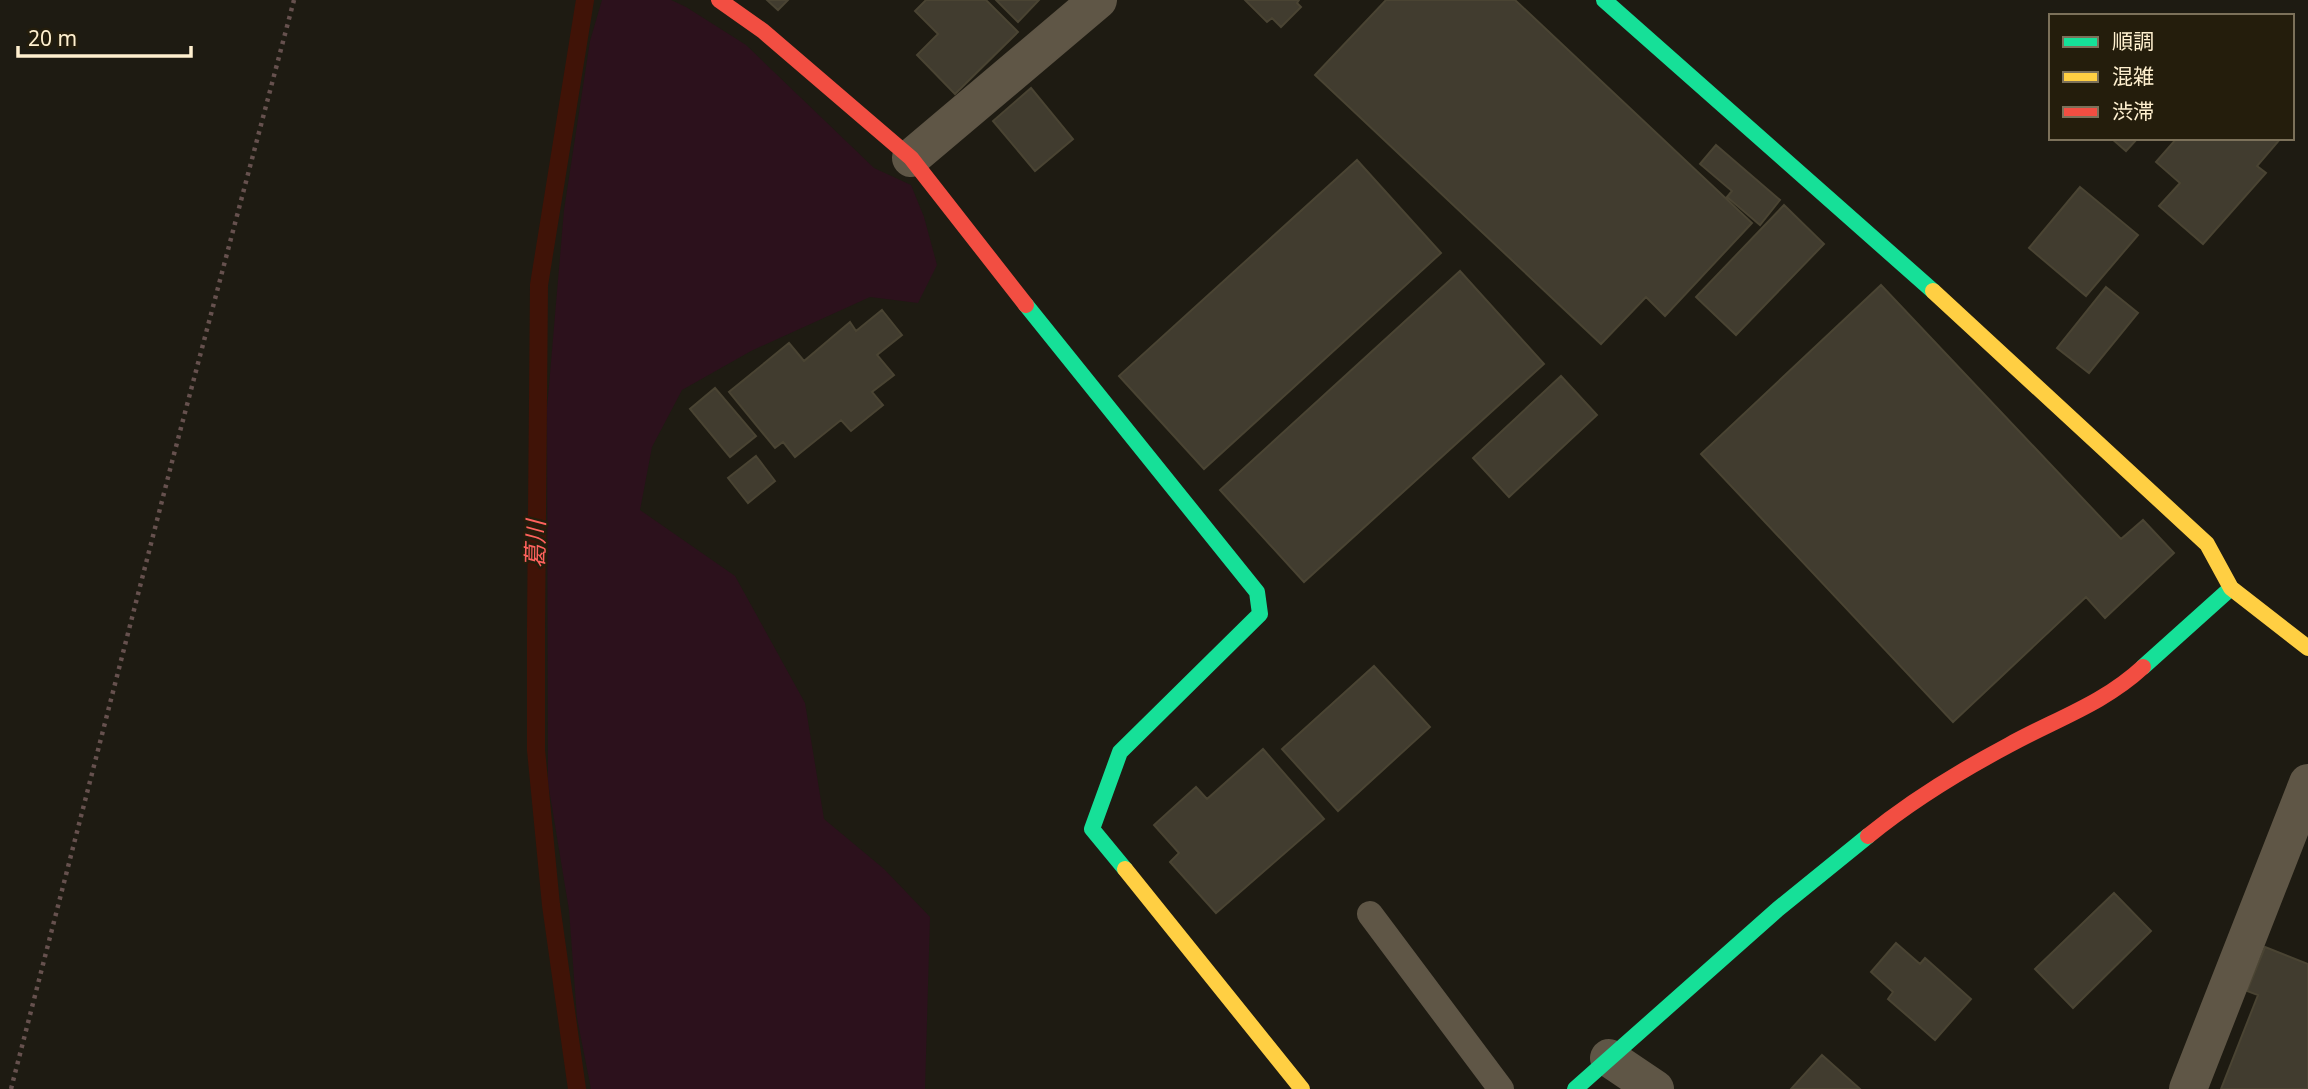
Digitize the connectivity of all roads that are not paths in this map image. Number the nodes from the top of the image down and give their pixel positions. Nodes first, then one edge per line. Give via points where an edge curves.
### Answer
1 (719, 0) edge
2 (1098, 0) edge
3 (1604, 0) edge
4 (911, 158) junction
5 (2231, 587) junction
6 (2308, 648) edge
7 (2308, 783) edge
8 (1370, 914) dead end
9 (1609, 1058) junction
10 (1302, 1089) edge
11 (1502, 1089) edge
12 (1575, 1089) edge
13 (1655, 1089) edge
14 (2188, 1089) edge

1 - 4 street via 764,31
2 - 4 street
3 - 5 street via 1869,231 2207,544
4 - 10 street via 1257,592 1260,614 1120,752 1092,829
5 - 6 street
5 - 9 street via 2117,691 2008,745 1901,809 1778,909
7 - 14 street
8 - 11 lane
9 - 12 street
9 - 13 street

